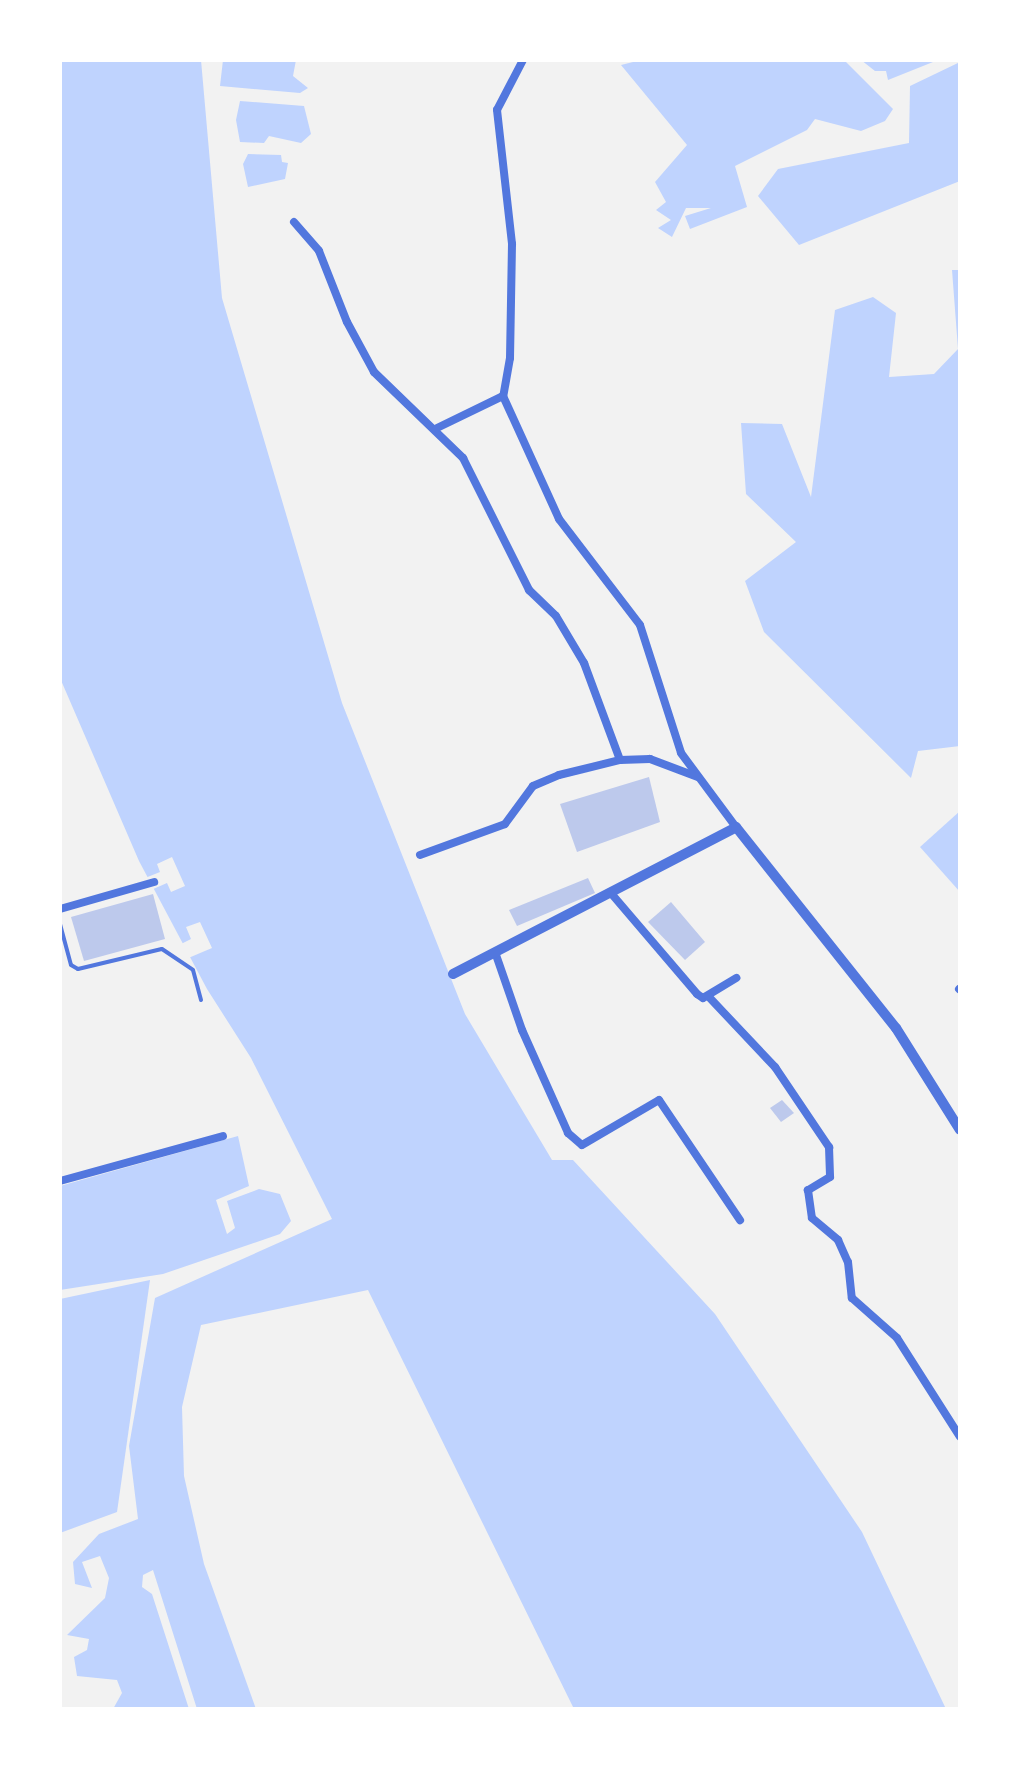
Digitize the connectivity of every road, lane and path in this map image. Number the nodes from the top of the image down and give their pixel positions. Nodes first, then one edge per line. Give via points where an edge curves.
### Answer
1 (523, 60) edge
2 (294, 222) dead end
3 (503, 396) junction
4 (437, 428) junction
5 (620, 760) junction
6 (698, 777) junction
7 (736, 827) junction
8 (420, 855) dead end
9 (154, 882) dead end
10 (610, 892) junction
11 (60, 909) edge
12 (60, 924) edge
13 (495, 952) junction
14 (453, 974) dead end
15 (736, 978) dead end
16 (708, 996) junction
17 (201, 1000) dead end
18 (960, 1130) edge
19 (223, 1136) dead end
20 (60, 1181) edge
21 (740, 1220) dead end
22 (960, 1437) edge

1 - 3 street via 497,110 512,244 510,358
2 - 4 street via 319,251 374,372
3 - 4 street
3 - 6 street via 559,519 640,625 681,753
4 - 5 street via 463,458 529,590 556,616 584,663
5 - 6 street via 650,759
5 - 8 street via 533,786 505,824
6 - 7 street
7 - 10 street
7 - 18 street via 896,1028
9 - 11 street
10 - 13 street
10 - 16 street via 697,994
12 - 17 lane via 71,965 78,969 162,949 193,970
13 - 14 street
13 - 21 street via 522,1030 568,1133 582,1145 659,1100
15 - 16 street
16 - 22 street via 775,1067 829,1147 830,1177 808,1190 812,1218 838,1240 848,1262 852,1298 897,1338
19 - 20 street

